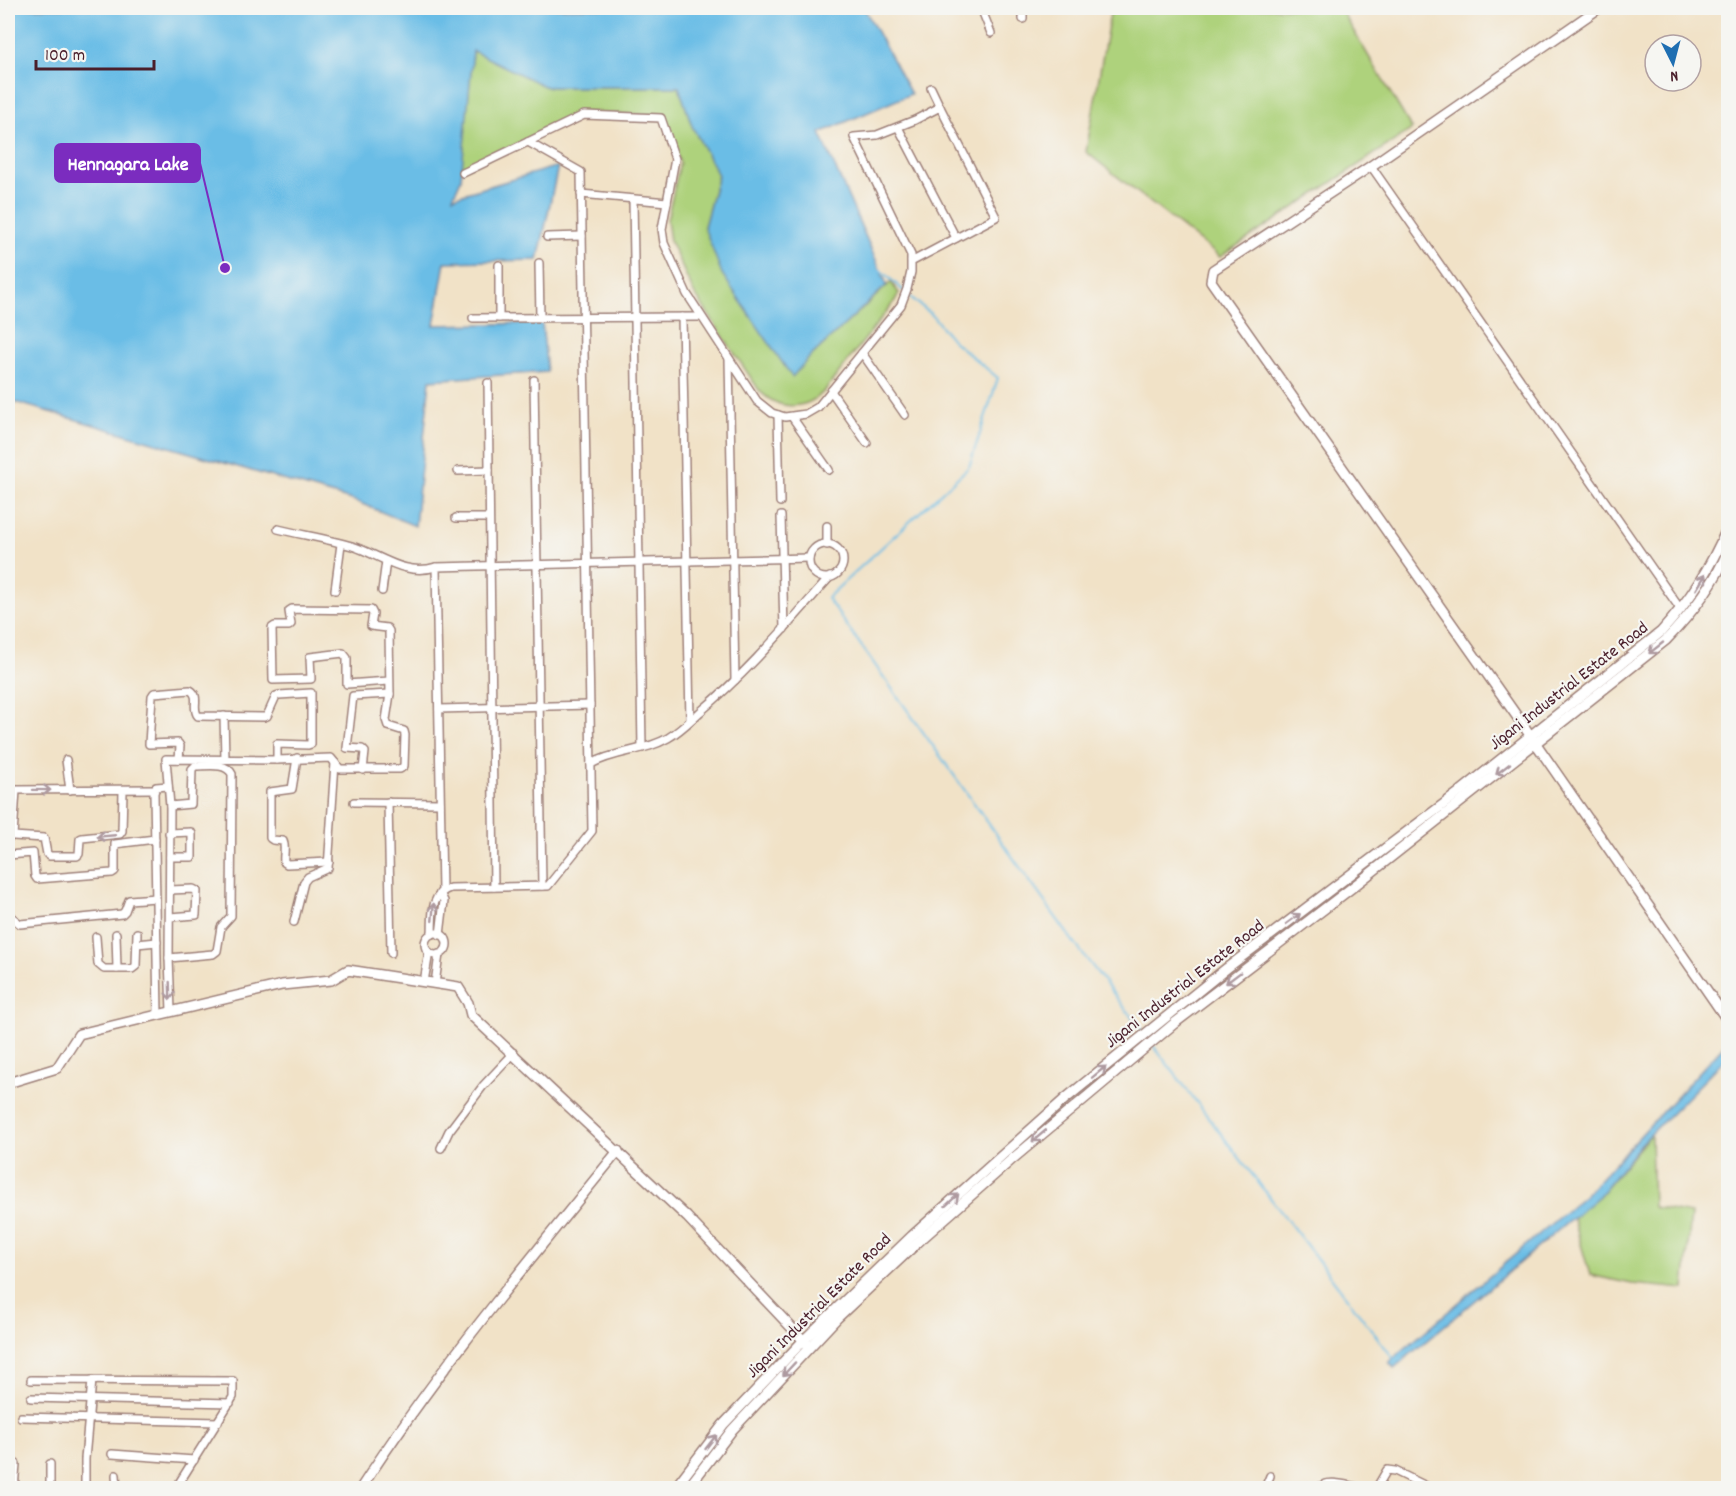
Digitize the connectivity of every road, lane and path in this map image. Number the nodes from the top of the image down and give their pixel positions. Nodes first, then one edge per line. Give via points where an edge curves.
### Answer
1 (981, 8) edge
2 (1023, 8) edge
3 (1599, 8) edge
4 (1023, 19) dead end
5 (991, 33) dead end
6 (932, 88) dead end
7 (940, 107) junction
8 (898, 127) junction
9 (528, 142) dead end
10 (1371, 166) junction
11 (464, 173) dead end
12 (581, 194) junction
13 (633, 199) junction
14 (667, 202) junction
15 (582, 236) junction
16 (547, 237) dead end
17 (956, 238) junction
18 (911, 261) junction
19 (539, 263) dead end
20 (499, 265) dead end
21 (701, 316) junction
22 (583, 317) junction
23 (635, 317) junction
24 (682, 317) junction
25 (474, 318) dead end
26 (499, 318) junction
27 (540, 318) junction
28 (862, 353) junction
29 (729, 359) junction
30 (534, 380) dead end
31 (488, 382) dead end
32 (831, 392) junction
33 (778, 415) junction
34 (905, 415) dead end
35 (792, 417) junction
36 (867, 443) dead end
37 (489, 470) junction
38 (829, 470) dead end
39 (458, 471) dead end
40 (780, 502) dead end
41 (781, 516) dead end
42 (456, 518) dead end
43 (489, 518) junction
44 (827, 526) dead end
45 (1728, 527) edge
46 (278, 529) dead end
47 (341, 544) junction
48 (827, 544) junction
49 (1728, 551) edge
50 (809, 558) junction
51 (782, 559) junction
52 (733, 560) junction
53 (386, 561) junction
54 (687, 561) junction
55 (587, 564) junction
56 (537, 565) junction
57 (490, 566) junction
58 (436, 567) junction
59 (830, 577) junction
60 (335, 590) dead end
61 (382, 591) dead end
62 (1681, 610) junction
63 (784, 629) junction
64 (311, 679) junction
65 (735, 680) junction
66 (389, 681) junction
67 (311, 693) junction
68 (390, 694) junction
69 (590, 705) junction
70 (539, 706) junction
71 (492, 708) junction
72 (439, 709) junction
73 (224, 716) junction
74 (690, 720) junction
75 (1533, 739) junction
76 (642, 748) junction
77 (297, 758) junction
78 (179, 759) junction
79 (225, 759) junction
80 (66, 760) dead end
81 (277, 760) junction
82 (335, 764) junction
83 (591, 764) junction
84 (363, 770) junction
85 (168, 786) junction
86 (154, 789) junction
87 (70, 790) junction
88 (123, 791) junction
89 (354, 802) dead end
90 (388, 802) junction
91 (440, 803) junction
92 (170, 806) junction
93 (170, 833) junction
94 (155, 839) junction
95 (8, 855) edge
96 (171, 857) junction
97 (329, 862) junction
98 (170, 878) junction
99 (156, 880) junction
100 (543, 886) junction
101 (494, 887) junction
102 (170, 890) junction
103 (441, 892) junction
104 (156, 898) junction
105 (8, 914) edge
106 (171, 917) junction
107 (294, 922) dead end
108 (137, 933) dead end
109 (116, 934) dead end
110 (432, 934) junction
111 (441, 935) junction
112 (96, 937) dead end
113 (157, 942) junction
114 (137, 944) junction
115 (429, 952) junction
116 (391, 953) dead end
117 (439, 954) junction
118 (169, 961) junction
119 (157, 965) junction
120 (117, 969) junction
121 (424, 982) junction
122 (435, 984) junction
123 (171, 1011) junction
124 (158, 1014) junction
125 (1728, 1021) edge
126 (514, 1053) junction
127 (8, 1083) edge
128 (441, 1148) dead end
129 (618, 1151) junction
130 (807, 1344) junction
131 (31, 1380) dead end
132 (92, 1380) junction
133 (31, 1398) dead end
134 (91, 1400) junction
135 (231, 1400) junction
136 (21, 1417) dead end
137 (89, 1419) junction
138 (218, 1422) junction
139 (112, 1454) dead end
140 (194, 1460) junction
141 (16, 1464) dead end
142 (50, 1464) dead end
143 (116, 1475) dead end
144 (1270, 1476) dead end
145 (683, 1477) junction
146 (691, 1485) edge
147 (14, 1486) edge
148 (50, 1488) edge
149 (85, 1488) edge
150 (117, 1488) edge
151 (176, 1488) edge
152 (361, 1488) edge
153 (675, 1488) edge
154 (703, 1488) edge
155 (1265, 1488) edge
156 (1319, 1488) edge
157 (1364, 1488) edge
158 (1430, 1488) edge

1 - 5 street
2 - 4 street
3 - 10 street
6 - 7 street
7 - 8 street
7 - 17 street via 996,217
8 - 17 street
8 - 18 street via 877,135 854,137
9 - 12 street via 581,172
10 - 62 street
10 - 75 street via 1213,270 1210,281
11 - 14 street via 584,115 660,118 675,159
12 - 13 street
12 - 15 street
13 - 14 street
13 - 23 street
14 - 21 street via 664,243
15 - 16 street
15 - 22 street
17 - 18 street
18 - 28 street via 910,281 901,305
19 - 27 street
20 - 26 street
21 - 24 street
21 - 29 street
22 - 23 street
22 - 27 street
22 - 55 street
23 - 24 street
23 - 76 street
24 - 54 street
25 - 26 street
26 - 27 street
28 - 32 street
28 - 34 street
29 - 33 street via 757,401
29 - 52 street
30 - 56 street
31 - 37 street
32 - 35 street via 812,411
32 - 36 street
33 - 35 street
33 - 40 street
35 - 38 street
37 - 39 street
37 - 43 street
41 - 51 street
42 - 43 street
43 - 57 street
44 - 48 street
62 -> 45 street, Jigani Industrial Estate Road via 1700,584
46 - 47 street
47 - 53 street
47 - 60 street
48 - 50 street via 817,547
48 - 59 street via 835,547 842,558 840,570
49 -> 75 street, Jigani Industrial Estate Road via 1705,594 1666,640
50 - 51 street
50 - 59 street via 814,573
51 - 52 street
51 - 63 street
52 - 54 street
52 - 65 street
53 - 58 street via 410,570
53 - 61 street
54 - 55 street
54 - 74 street
55 - 56 street
55 - 69 street
56 - 57 street
56 - 70 street
57 - 58 street
57 - 71 street
58 - 72 street
59 - 63 street
62 - 75 street, Jigani Industrial Estate Road via 1661,632
63 - 65 street
64 - 66 street via 310,657 343,653 347,657 347,684
64 - 66 street via 273,680 272,628 289,626 292,609 371,610 371,626 389,631
64 - 67 street
65 - 74 street
66 - 68 street
67 - 73 street via 279,695 264,717
67 - 81 street via 311,744 277,744
68 - 84 street via 386,720 388,726 404,731 404,766
68 - 84 street via 353,696 347,748 365,752
69 - 70 street
69 - 83 street
70 - 71 street
70 - 100 street
71 - 72 street
71 - 101 street
72 - 91 street
73 - 78 street via 196,715 196,696 190,690 153,693 149,744 178,743
73 - 79 street
74 - 76 street via 666,739
75 - 125 street
75 - 130 street, Jigani Industrial Estate Road via 1148,1039
76 - 83 street via 611,754
77 - 81 street
77 - 82 street via 331,758
77 - 97 street via 292,789 270,792 270,838 283,841 287,864
78 - 79 street
78 - 85 street via 166,759
79 - 81 street
80 - 87 street
82 - 84 street via 340,770
82 - 97 street
83 - 100 street via 592,831 548,886
85 - 86 street
85 - 92 street
86 - 88 street
86 - 94 street
87 - 88 street
88 -> 87 street via 120,834 80,839 77,856 50,856 44,838 14,836 16,790
89 - 90 street
90 - 91 street
90 - 116 street
91 - 103 street
92 - 93 street
92 - 118 street via 190,804 195,766 225,766 232,774 231,916 221,927 213,954
93 - 96 street
93 - 96 street via 192,834 192,856
94 - 95 street via 115,844 112,873 37,879 33,853
94 - 99 street
96 - 98 street
97 - 107 street via 328,868 304,882
98 - 99 street
98 - 102 street
99 - 104 street
100 - 101 street
101 - 103 street via 450,888
102 - 106 street
102 - 106 street via 196,891 196,915
110 -> 103 street via 434,900
103 - 111 street
104 - 105 street via 129,900 122,914 20,924
104 - 113 street
106 - 118 street
108 - 114 street
109 - 120 street
110 - 111 street
110 - 115 street via 425,942
111 - 117 street via 447,944
112 - 120 street via 98,964 104,969
113 - 114 street
113 - 119 street
114 - 120 street via 135,968
115 - 117 street
115 - 121 street
117 - 122 street
118 - 119 street
118 -> 123 street
119 - 124 street
121 - 122 street
121 - 123 street via 348,970 331,980 282,985
122 - 126 street via 458,987 471,1015
123 - 124 street
124 - 127 street via 79,1034 57,1068
126 - 128 street via 483,1086
126 - 129 street
129 - 130 street via 687,1217
129 - 152 street via 494,1305 392,1440
145 -> 130 street, Jigani Industrial Estate Road via 723,1425
130 -> 146 street, Jigani Industrial Estate Road via 732,1430
131 - 132 street
132 - 134 street
132 - 135 street via 233,1381
133 - 134 street
134 - 135 street
134 - 137 street
135 - 138 street
136 - 137 street
137 - 138 street
137 - 149 street
138 - 140 street
139 - 140 street
140 - 151 street
141 - 147 street
142 - 148 street
143 - 150 street
144 - 155 street
145 - 146 street
145 - 153 street, Jigani Industrial Estate Road
146 - 154 street
156 - 157 street via 1329,1483
157 - 158 street via 1377,1487 1387,1470

